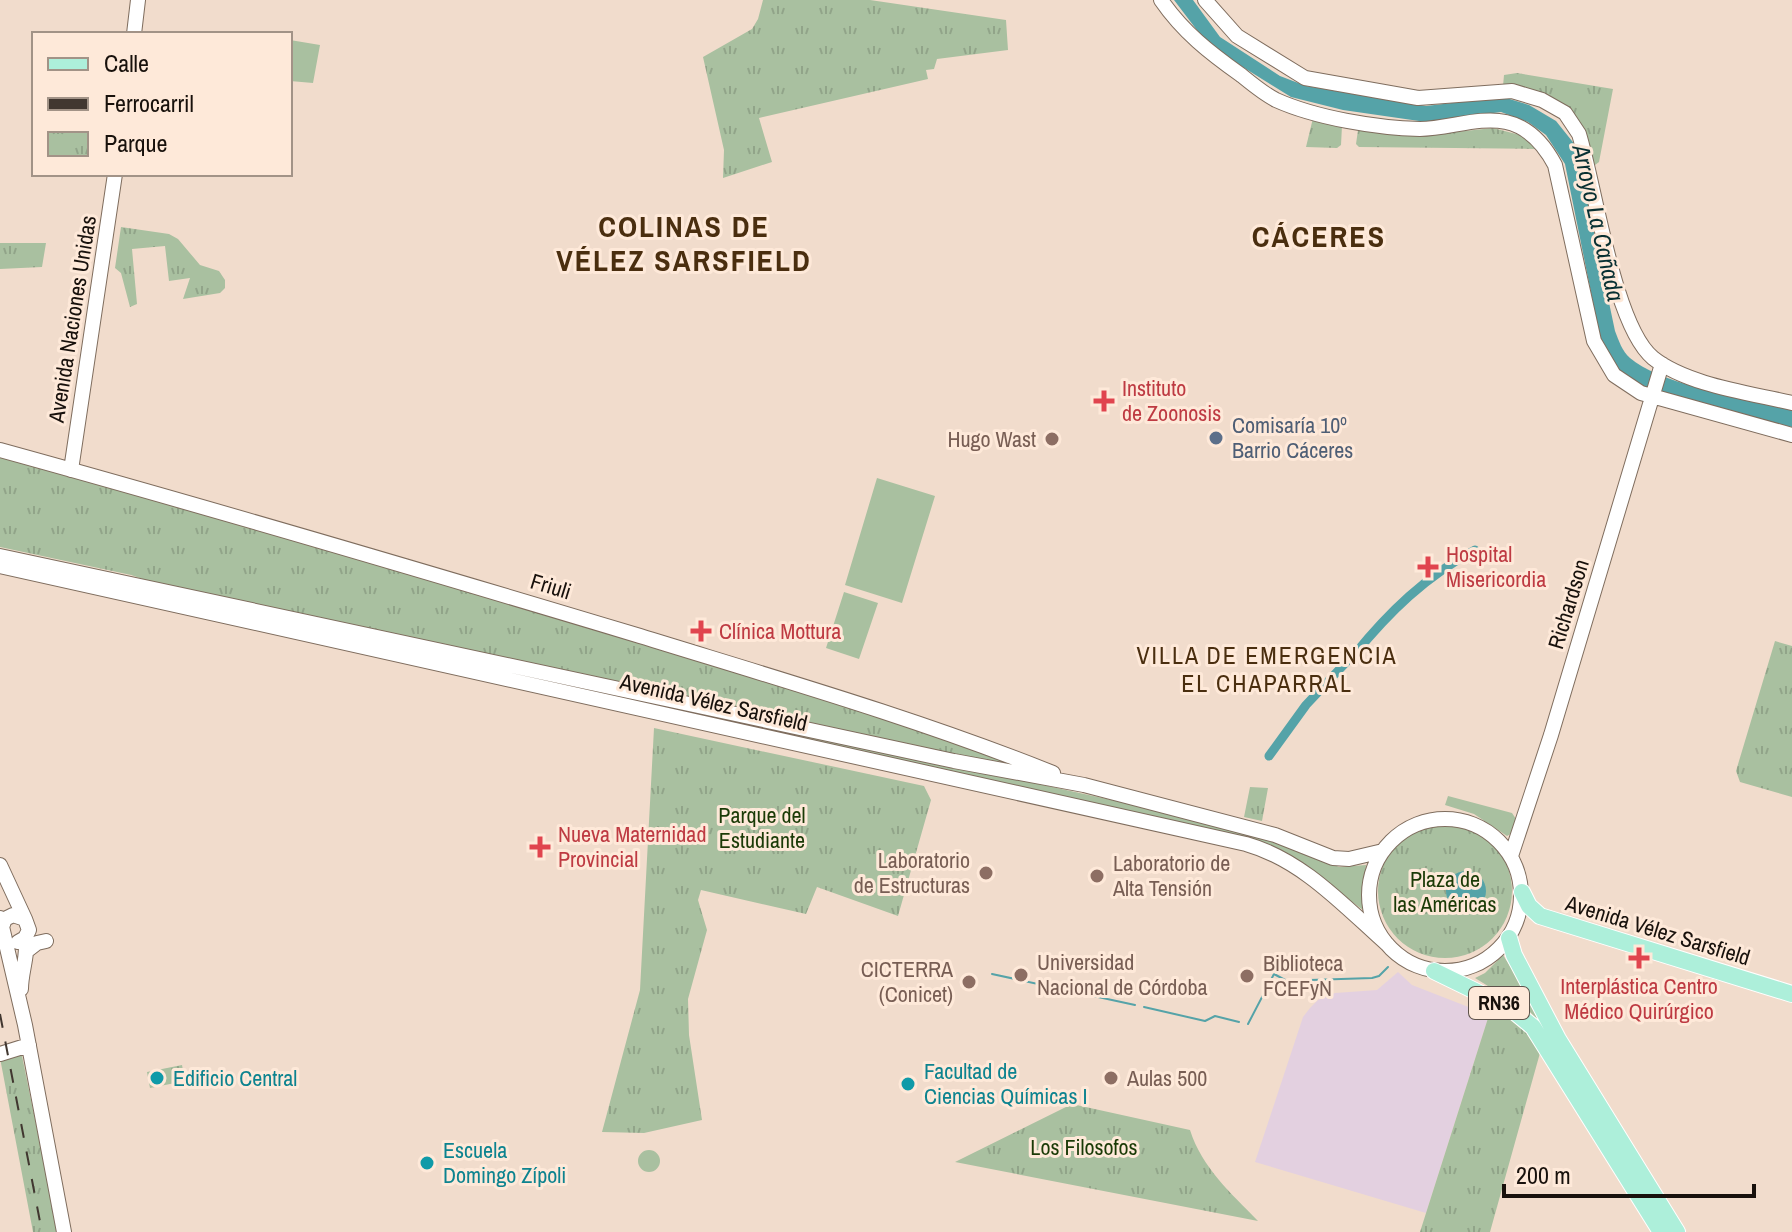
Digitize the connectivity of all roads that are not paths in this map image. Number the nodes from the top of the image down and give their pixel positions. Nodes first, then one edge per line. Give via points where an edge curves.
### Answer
1 (138, 0) edge
2 (1161, 0) edge
3 (1205, 0) edge
4 (134, 32) edge
5 (115, 176) edge
6 (1661, 368) junction
7 (1653, 394) junction
8 (1792, 403) edge
9 (1792, 435) edge
10 (0, 450) edge
11 (71, 470) junction
12 (0, 547) edge
13 (0, 556) edge
14 (0, 566) edge
15 (0, 574) edge
16 (197, 604) junction
17 (1084, 785) junction
18 (1383, 851) junction
19 (1511, 856) junction
20 (0, 865) edge
21 (1522, 892) junction
22 (25, 919) junction
23 (2, 927) edge
24 (1509, 938) junction
25 (46, 941) dead end
26 (26, 944) junction
27 (1388, 945) junction
28 (1434, 971) junction
29 (1792, 994) edge
30 (25, 1025) junction
31 (29, 1045) junction
32 (0, 1054) edge
33 (64, 1232) edge
34 (1661, 1232) edge
35 (1677, 1232) edge

1 - 4 main road
2 - 7 main road via 1193,40 1281,102 1406,128 1497,121 1526,130 1555,165 1600,355 1622,383
3 - 6 main road via 1237,36 1305,78 1418,98 1512,91 1565,113 1583,145 1625,311
5 - 11 main road, Avenida Naciones Unidas
6 - 7 main road, Richardson
6 - 8 main road
7 - 9 main road
7 - 19 main road, Richardson
10 - 11 main road, Friuli
11 - 17 main road, Friuli via 719,660 964,737
12 - 16 main road via 131,575
13 - 16 main road, Avenida Vélez Sarsfield / RN36
14 - 16 main road, Avenida Vélez Sarsfield / RN36
15 - 16 main road via 109,596
16 - 17 main road, Avenida Vélez Sarsfield / RN36
16 - 27 main road, Avenida Vélez Sarsfield / RN36 via 1246,844 1304,873
17 - 18 main road, Avenida Vélez Sarsfield / RN36 via 1275,835 1333,858
18 - 19 main road, RN36 via 1409,828 1443,818 1477,825
18 - 27 main road via 1369,889 1370,909
19 - 21 main road, RN36
20 - 22 main road
21 - 24 main road
21 - 29 main road, Avenida Vélez Sarsfield via 1540,916
22 - 23 main road via 13,915
22 - 26 main road
23 - 26 main road via 12,941
23 - 30 main road
24 - 28 main road, RN36 via 1481,963
24 - 35 main road, RN36 via 1558,1039
25 - 26 main road
26 - 30 main road via 21,983
27 - 28 main road, RN36 via 1401,957
28 - 34 main road, RN36 via 1510,1008 1533,1027
30 - 31 main road
31 - 32 main road
31 - 33 main road

